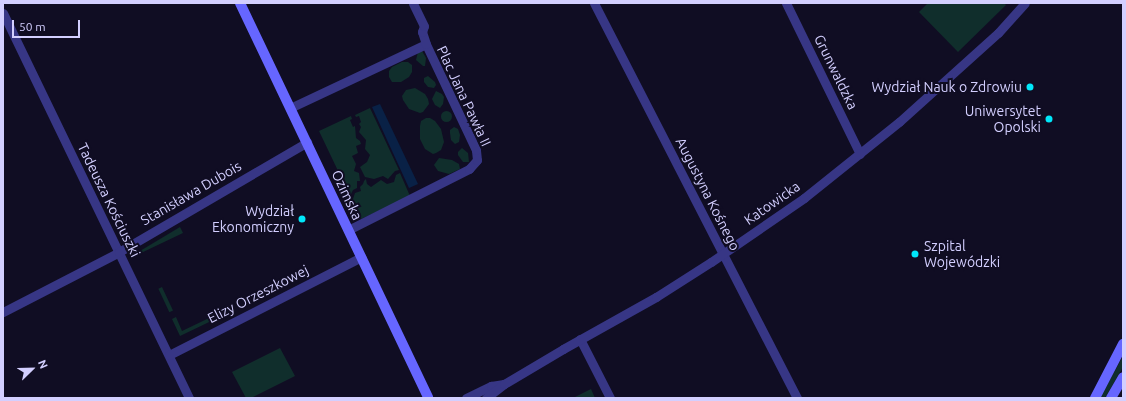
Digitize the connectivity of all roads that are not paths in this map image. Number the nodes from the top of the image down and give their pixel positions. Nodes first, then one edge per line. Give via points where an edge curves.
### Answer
1 (240, 3) edge
2 (413, 3) edge
3 (594, 3) edge
4 (786, 3) edge
5 (1026, 3) edge
6 (3, 13) edge
7 (426, 44) junction
8 (290, 108) junction
9 (307, 142) junction
10 (860, 154) junction
11 (348, 230) junction
12 (119, 252) junction
13 (723, 254) junction
14 (361, 257) junction
15 (3, 312) edge
16 (580, 339) junction
17 (1123, 344) edge
18 (169, 355) junction
19 (1123, 378) edge
20 (504, 384) junction
21 (190, 398) edge
22 (428, 398) edge
23 (466, 398) edge
24 (486, 398) edge
25 (610, 398) edge
26 (797, 398) edge
27 (1095, 398) edge
28 (1111, 398) edge

1 - 8 main road, Ozimska
2 - 7 street via 424,26 422,32
3 - 13 street, Augustyna Kośnego
4 - 10 street, Grunwaldzka
5 - 10 street, Katowicka via 966,62
6 - 12 street, Tadeusza Kościuszki
7 - 8 street, Plac Jana Pawła II
7 - 11 street, Plac Jana Pawła II via 478,155 473,166
8 - 9 main road, Ozimska
9 - 11 main road, Ozimska
9 - 12 street, Stanisława Dubois
10 - 13 street, Katowicka via 804,198
11 - 14 main road, Ozimska
12 - 15 street, Stanisława Dubois
12 - 18 street, Tadeusza Kościuszki
13 - 16 street, Katowicka
13 - 26 street, Augustyna Kośnego
14 - 18 street, Elizy Orzeszkowej
14 - 22 main road, Ozimska
16 - 20 street, Katowicka
16 - 25 street
17 - 27 main road
18 - 21 street, Tadeusza Kościuszki
19 - 28 main road
20 - 23 street, Katowicka via 491,386
20 - 24 street, Katowicka

